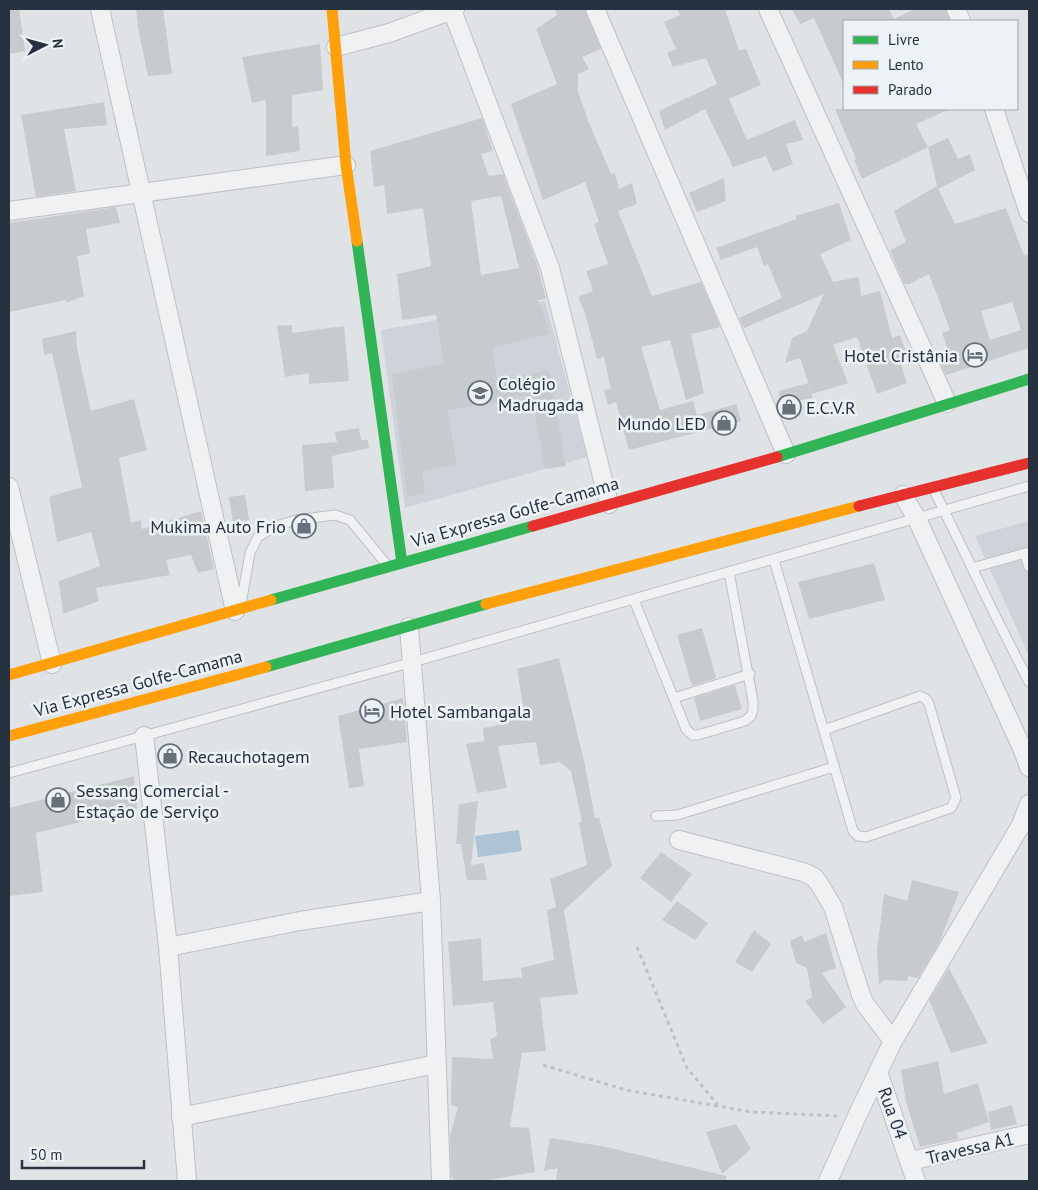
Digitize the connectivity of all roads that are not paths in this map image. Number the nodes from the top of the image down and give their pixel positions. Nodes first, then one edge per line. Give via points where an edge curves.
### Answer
1 (100, 9) edge
2 (332, 9) edge
3 (454, 9) edge
4 (595, 9) edge
5 (768, 9) edge
6 (336, 47) junction
7 (994, 110) edge
8 (346, 165) junction
9 (142, 192) junction
10 (9, 211) edge
11 (1029, 213) edge
12 (1029, 379) edge
13 (1029, 392) edge
14 (947, 404) junction
15 (920, 414) junction
16 (1029, 452) edge
17 (786, 454) junction
18 (1029, 463) edge
19 (1029, 486) edge
20 (9, 487) edge
21 (934, 487) junction
22 (903, 495) junction
23 (609, 504) junction
24 (944, 511) junction
25 (917, 519) junction
26 (1027, 553) edge
27 (774, 560) junction
28 (402, 563) junction
29 (389, 567) junction
30 (1029, 567) edge
31 (972, 568) junction
32 (729, 572) junction
33 (634, 600) junction
34 (237, 610) junction
35 (409, 627) junction
36 (413, 662) junction
37 (52, 664) junction
38 (750, 674) junction
39 (9, 676) edge
40 (1029, 682) edge
41 (674, 698) junction
42 (824, 730) junction
43 (9, 736) edge
44 (144, 736) junction
45 (834, 767) junction
46 (1029, 767) edge
47 (9, 773) edge
48 (1029, 804) edge
49 (656, 816) dead end
50 (679, 840) dead end
51 (431, 901) junction
52 (168, 947) junction
53 (893, 1041) junction
54 (436, 1064) junction
55 (878, 1072) junction
56 (181, 1117) junction
57 (1029, 1134) edge
58 (910, 1161) junction
59 (187, 1181) edge
60 (441, 1181) edge
61 (828, 1181) edge
62 (916, 1181) edge

1 - 9 street
2 - 6 main road
3 - 6 street via 389,33
3 - 23 street via 550,268
4 - 17 street
5 - 14 street
6 - 8 main road
7 - 11 street
8 - 9 street
8 - 28 main road
9 - 10 street
9 - 34 street
12 - 14 main road, Via Expressa Golfe-Camama
13 - 15 main road via 1012,392
14 - 15 main road, Via Expressa Golfe-Camama
15 - 17 main road, Via Expressa Golfe-Camama
16 - 21 main road
17 - 23 main road, Via Expressa Golfe-Camama
18 - 21 main road, Via Expressa Golfe-Camama
19 - 24 lane
20 - 37 street
21 - 22 main road, Via Expressa Golfe-Camama
21 - 24 lane
22 - 25 street
22 - 35 main road, Via Expressa Golfe-Camama
23 - 28 main road, Via Expressa Golfe-Camama
24 - 25 lane
24 - 31 lane
25 - 27 lane
25 - 46 street
26 - 30 lane
26 - 31 lane
27 - 32 lane
27 - 42 lane
28 - 29 main road, Via Expressa Golfe-Camama
29 - 34 main road, Via Expressa Golfe-Camama
29 - 34 lane via 350,520 335,515 296,520 276,526 258,537 250,553
31 - 40 lane
32 - 33 lane
32 - 38 lane
33 - 36 lane
33 - 41 lane
34 - 37 main road, Via Expressa Golfe-Camama
35 - 36 street
35 - 43 main road, Via Expressa Golfe-Camama
36 - 44 lane
36 - 51 street
37 - 39 main road, Via Expressa Golfe-Camama
38 - 41 lane
38 - 41 lane via 754,709 746,721 692,735 686,729
42 - 45 lane
42 - 45 lane via 920,696 926,699 956,798 951,808 866,837 858,836 853,831
44 - 47 lane
44 - 52 street
45 - 49 lane via 677,815
48 - 53 street via 1021,825
50 - 53 street via 814,877 833,906 865,1004
51 - 52 street via 300,921
51 - 54 street
52 - 56 street
53 - 55 street
54 - 56 street
54 - 60 street
55 - 58 street, Rua 04
55 - 61 street
56 - 59 street
57 - 58 street, Travessa A1
58 - 62 street, Rua 04

